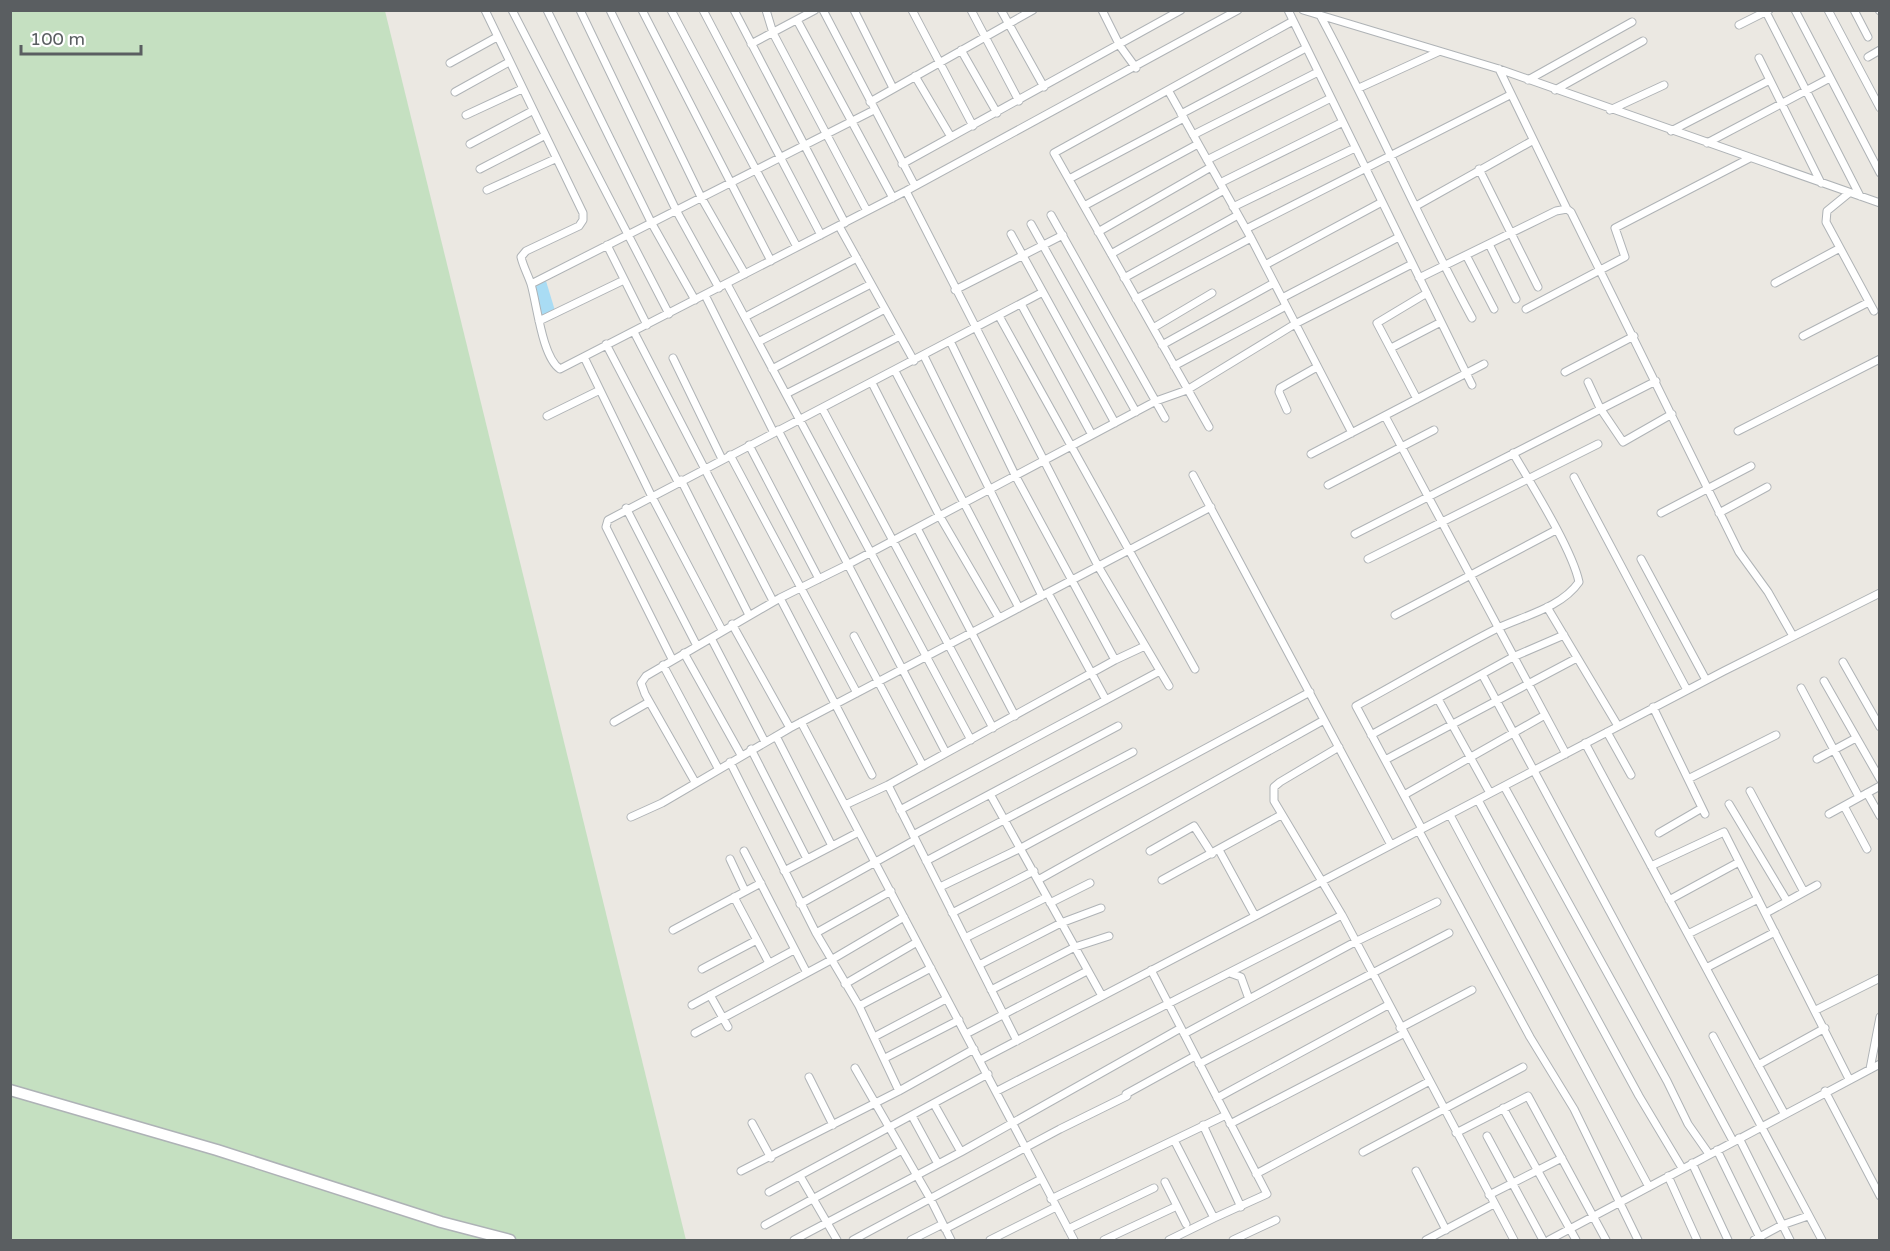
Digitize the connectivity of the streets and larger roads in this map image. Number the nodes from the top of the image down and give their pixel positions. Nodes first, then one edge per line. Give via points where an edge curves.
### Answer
1 (485, 10) edge
2 (512, 10) edge
3 (547, 10) edge
4 (580, 10) edge
5 (610, 10) edge
6 (642, 10) edge
7 (671, 10) edge
8 (703, 10) edge
9 (734, 10) edge
10 (766, 10) edge
11 (815, 10) edge
12 (822, 10) edge
13 (854, 10) edge
14 (912, 10) edge
15 (971, 10) edge
16 (1001, 10) edge
17 (1102, 10) edge
18 (1181, 10) edge
19 (1238, 10) edge
20 (1288, 10) edge
21 (1303, 10) edge
22 (1795, 10) edge
23 (1828, 10) edge
24 (1854, 10) edge
25 (1032, 11) edge
26 (1767, 11) edge
27 (1320, 15) junction
28 (797, 20) junction
29 (1293, 21) junction
30 (1632, 22) dead end
31 (1008, 24) junction
32 (1739, 26) dead end
33 (773, 33) junction
34 (497, 37) junction
35 (984, 37) junction
36 (1868, 37) dead end
37 (1643, 41) dead end
38 (751, 44) junction
39 (1120, 46) junction
40 (1306, 48) junction
41 (961, 50) junction
42 (1880, 50) edge
43 (1438, 52) junction
44 (1868, 57) dead end
45 (1759, 58) dead end
46 (509, 62) junction
47 (939, 62) junction
48 (450, 63) dead end
49 (1136, 68) junction
50 (1499, 69) junction
51 (1318, 72) junction
52 (915, 76) junction
53 (1830, 78) junction
54 (1528, 80) junction
55 (1770, 80) junction
56 (1664, 85) dead end
57 (1044, 87) junction
58 (893, 88) junction
59 (1359, 88) junction
60 (522, 89) junction
61 (1168, 90) junction
62 (1556, 90) junction
63 (1806, 90) junction
64 (455, 92) dead end
65 (1510, 94) junction
66 (1331, 98) junction
67 (1019, 101) junction
68 (870, 102) junction
69 (1781, 102) junction
70 (1880, 108) edge
71 (874, 110) junction
72 (1611, 110) junction
73 (532, 111) junction
74 (997, 113) junction
75 (466, 115) dead end
76 (1182, 116) junction
77 (852, 122) junction
78 (1343, 122) junction
79 (972, 126) junction
80 (1671, 131) junction
81 (828, 135) junction
82 (1193, 135) junction
83 (544, 136) junction
84 (951, 137) junction
85 (1532, 141) junction
86 (1707, 143) junction
87 (470, 144) dead end
88 (1198, 144) junction
89 (804, 146) junction
90 (1355, 148) junction
91 (1392, 156) junction
92 (1750, 158) junction
93 (555, 159) junction
94 (780, 159) junction
95 (1207, 160) junction
96 (902, 164) junction
97 (1211, 167) junction
98 (480, 169) dead end
99 (1479, 169) junction
100 (1366, 170) junction
101 (755, 171) junction
102 (1880, 173) edge
103 (1069, 179) junction
104 (729, 183) junction
105 (1220, 183) junction
106 (1821, 183) junction
107 (915, 186) junction
108 (487, 190) dead end
109 (1224, 190) junction
110 (906, 191) junction
111 (1850, 193) junction
112 (1860, 196) junction
113 (701, 197) junction
114 (893, 198) junction
115 (1382, 202) junction
116 (1880, 203) edge
117 (1084, 206) junction
118 (1416, 206) junction
119 (1233, 207) junction
120 (1567, 209) junction
121 (676, 210) junction
122 (867, 211) junction
123 (1052, 215) dead end
124 (1238, 215) junction
125 (651, 222) junction
126 (842, 224) junction
127 (1031, 224) dead end
128 (1246, 229) junction
129 (1098, 232) junction
130 (1511, 233) junction
131 (628, 234) junction
132 (1011, 234) dead end
133 (1063, 234) junction
134 (821, 235) junction
135 (1399, 237) junction
136 (1251, 238) junction
137 (1490, 244) junction
138 (607, 245) junction
139 (1042, 245) junction
140 (797, 247) junction
141 (1840, 248) junction
142 (1111, 254) junction
143 (1466, 255) junction
144 (1022, 256) junction
145 (857, 258) junction
146 (771, 261) junction
147 (1412, 264) junction
148 (1265, 265) junction
149 (1444, 266) junction
150 (1601, 270) junction
151 (745, 274) junction
152 (1124, 278) junction
153 (1419, 278) junction
154 (624, 280) junction
155 (1274, 283) junction
156 (531, 284) junction
157 (871, 284) junction
158 (1775, 284) dead end
159 (723, 286) junction
160 (1538, 287) dead end
161 (955, 290) junction
162 (1041, 293) junction
163 (1212, 293) dead end
164 (1427, 293) junction
165 (705, 295) junction
166 (1282, 298) junction
167 (1136, 299) junction
168 (1516, 299) dead end
169 (695, 300) junction
170 (1869, 302) junction
171 (1022, 304) junction
172 (1286, 306) junction
173 (885, 309) junction
174 (1494, 309) dead end
175 (1526, 309) dead end
176 (1874, 310) dead end
177 (669, 314) junction
178 (999, 316) junction
179 (745, 317) junction
180 (1472, 318) dead end
181 (539, 321) junction
182 (1441, 322) junction
183 (1295, 324) junction
184 (647, 325) junction
185 (1153, 328) junction
186 (977, 329) junction
187 (634, 332) junction
188 (900, 336) junction
189 (1634, 336) junction
190 (1803, 336) dead end
191 (758, 342) junction
192 (951, 342) junction
193 (606, 345) junction
194 (1162, 345) junction
195 (1390, 348) junction
196 (924, 356) junction
197 (584, 357) junction
198 (673, 358) dead end
199 (1880, 359) edge
200 (914, 361) junction
201 (1484, 364) dead end
202 (1174, 366) junction
203 (1317, 367) junction
204 (772, 369) junction
205 (895, 371) junction
206 (1564, 372) dead end
207 (1466, 374) junction
208 (1656, 381) junction
209 (872, 382) junction
210 (1588, 382) dead end
211 (1472, 385) dead end
212 (600, 390) junction
213 (1188, 390) junction
214 (786, 394) junction
215 (1417, 399) junction
216 (1156, 401) junction
217 (822, 408) junction
218 (1600, 408) junction
219 (1287, 410) dead end
220 (1136, 412) junction
221 (1672, 414) junction
222 (547, 416) dead end
223 (1385, 416) junction
224 (1165, 418) dead end
225 (800, 419) junction
226 (1115, 423) junction
227 (1209, 427) dead end
228 (1434, 430) dead end
229 (1738, 431) dead end
230 (776, 432) junction
231 (1352, 433) junction
232 (1092, 435) junction
233 (1598, 444) dead end
234 (749, 445) junction
235 (1071, 446) junction
236 (1401, 447) junction
237 (1513, 453) junction
238 (1311, 454) dead end
239 (730, 455) junction
240 (722, 459) junction
241 (1043, 460) junction
242 (1751, 466) dead end
243 (703, 469) junction
244 (1015, 475) junction
245 (1193, 475) dead end
246 (1574, 477) dead end
247 (1528, 479) junction
248 (680, 481) junction
249 (1328, 485) dead end
250 (990, 487) junction
251 (1767, 487) dead end
252 (1708, 489) junction
253 (651, 495) junction
254 (1427, 498) junction
255 (964, 502) junction
256 (1211, 507) junction
257 (626, 508) junction
258 (1661, 513) dead end
259 (1719, 513) junction
260 (939, 515) junction
261 (1441, 524) junction
262 (917, 528) junction
263 (1556, 530) junction
264 (1355, 534) dead end
265 (892, 539) junction
266 (1129, 550) junction
267 (870, 553) junction
268 (1368, 559) dead end
269 (1641, 559) dead end
270 (847, 565) junction
271 (1098, 566) junction
272 (1469, 576) junction
273 (819, 579) junction
274 (1072, 580) junction
275 (800, 588) junction
276 (1880, 593) edge
277 (1045, 594) junction
278 (776, 600) junction
279 (1547, 607) junction
280 (1019, 608) junction
281 (749, 615) junction
282 (1395, 615) dead end
283 (999, 618) junction
284 (732, 624) junction
285 (1498, 629) junction
286 (722, 630) junction
287 (973, 632) junction
288 (1564, 635) junction
289 (854, 636) dead end
290 (1793, 636) junction
291 (711, 638) junction
292 (949, 645) junction
293 (697, 646) junction
294 (1146, 646) junction
295 (684, 653) junction
296 (925, 657) junction
297 (1513, 657) junction
298 (1577, 658) junction
299 (672, 659) junction
300 (1115, 660) junction
301 (1843, 662) dead end
302 (663, 665) junction
303 (902, 669) junction
304 (1195, 669) dead end
305 (1160, 672) junction
306 (1092, 674) junction
307 (1482, 674) junction
308 (1706, 680) junction
309 (1824, 681) dead end
310 (879, 682) junction
311 (1527, 682) junction
312 (1169, 686) dead end
313 (1801, 688) dead end
314 (1687, 690) junction
315 (1310, 692) junction
316 (857, 693) junction
317 (1438, 699) junction
318 (1496, 699) junction
319 (1106, 700) junction
320 (649, 702) junction
321 (836, 704) junction
322 (1653, 707) junction
323 (1545, 715) junction
324 (1015, 716) junction
325 (1324, 720) junction
326 (614, 722) dead end
327 (801, 722) junction
328 (1452, 723) junction
329 (1118, 726) dead end
330 (1617, 726) junction
331 (1880, 727) edge
332 (790, 728) junction
333 (993, 728) junction
334 (1515, 732) junction
335 (1607, 732) junction
336 (1371, 735) junction
337 (1776, 735) dead end
338 (776, 736) junction
339 (1856, 738) junction
340 (971, 740) junction
341 (765, 742) junction
342 (1585, 743) junction
343 (1339, 747) junction
344 (751, 749) junction
345 (1834, 750) junction
346 (1132, 752) dead end
347 (946, 753) junction
348 (1566, 753) junction
349 (741, 754) junction
350 (1470, 756) junction
351 (1817, 759) dead end
352 (1384, 760) junction
353 (730, 762) junction
354 (923, 766) junction
355 (718, 768) junction
356 (1535, 769) junction
357 (872, 775) dead end
358 (1631, 776) dead end
359 (1688, 779) junction
360 (1880, 779) edge
361 (695, 782) junction
362 (888, 785) junction
363 (1504, 786) junction
364 (1880, 786) edge
365 (1750, 791) dead end
366 (1490, 793) junction
367 (990, 794) junction
368 (1404, 795) junction
369 (1863, 795) junction
370 (1478, 800) junction
371 (1729, 804) dead end
372 (845, 805) junction
373 (1844, 806) junction
374 (900, 810) junction
375 (1450, 814) junction
376 (1829, 814) dead end
377 (1281, 815) junction
378 (1880, 816) edge
379 (631, 817) dead end
380 (1006, 819) junction
381 (1421, 830) junction
382 (859, 832) junction
383 (1659, 833) dead end
384 (914, 838) junction
385 (1391, 845) junction
386 (832, 846) junction
387 (1021, 848) junction
388 (1867, 849) dead end
389 (744, 851) dead end
390 (1150, 851) dead end
391 (1215, 852) junction
392 (730, 859) dead end
393 (807, 859) junction
394 (926, 861) junction
395 (1739, 862) junction
396 (874, 863) junction
397 (1651, 866) junction
398 (1034, 871) junction
399 (784, 872) junction
400 (1038, 880) junction
401 (1162, 880) dead end
402 (1322, 882) junction
403 (761, 883) junction
404 (1090, 883) dead end
405 (1817, 885) dead end
406 (940, 888) junction
407 (745, 891) junction
408 (891, 891) junction
409 (1804, 892) junction
410 (734, 897) junction
411 (1048, 900) junction
412 (1669, 900) junction
413 (1758, 900) junction
414 (1787, 901) junction
415 (1437, 902) dead end
416 (801, 904) junction
417 (1101, 908) dead end
418 (952, 913) junction
419 (1766, 913) junction
420 (1342, 915) junction
421 (1255, 916) junction
422 (904, 917) junction
423 (1061, 923) junction
424 (673, 930) dead end
425 (1775, 932) junction
426 (816, 933) junction
427 (1449, 933) dead end
428 (1688, 934) junction
429 (1109, 936) dead end
430 (965, 938) junction
431 (755, 941) junction
432 (917, 942) junction
433 (1355, 942) junction
434 (1075, 947) junction
435 (794, 950) junction
436 (831, 960) junction
437 (769, 963) junction
438 (979, 965) junction
439 (931, 968) junction
440 (1706, 968) junction
441 (702, 969) dead end
442 (1152, 970) junction
443 (1087, 971) junction
444 (1371, 972) junction
445 (807, 973) junction
446 (1230, 973) junction
447 (1880, 978) edge
448 (845, 984) junction
449 (991, 990) junction
450 (1472, 990) dead end
451 (710, 995) junction
452 (1102, 996) junction
453 (946, 999) junction
454 (1250, 999) junction
455 (692, 1005) dead end
456 (1170, 1005) junction
457 (1389, 1005) junction
458 (859, 1006) junction
459 (1816, 1010) junction
460 (1004, 1015) junction
461 (1880, 1017) edge
462 (723, 1018) junction
463 (959, 1020) junction
464 (728, 1027) dead end
465 (1825, 1028) junction
466 (1183, 1031) junction
467 (1402, 1031) junction
468 (696, 1033) dead end
469 (966, 1034) junction
470 (1713, 1036) dead end
471 (874, 1037) junction
472 (1017, 1041) junction
473 (974, 1049) junction
474 (1195, 1056) junction
475 (885, 1058) junction
476 (980, 1060) junction
477 (1199, 1064) junction
478 (1758, 1065) junction
479 (1879, 1066) edge
480 (1523, 1067) dead end
481 (855, 1068) dead end
482 (1870, 1068) junction
483 (988, 1074) junction
484 (809, 1077) dead end
485 (1849, 1079) junction
486 (1428, 1082) junction
487 (10, 1090) edge
488 (899, 1091) junction
489 (997, 1091) junction
490 (1825, 1091) junction
491 (1217, 1098) junction
492 (874, 1103) junction
493 (934, 1104) junction
494 (1503, 1108) junction
495 (1443, 1110) junction
496 (1784, 1113) junction
497 (1226, 1114) junction
498 (912, 1116) junction
499 (1013, 1121) junction
500 (752, 1123) dead end
501 (1230, 1124) junction
502 (833, 1125) junction
503 (1203, 1125) junction
504 (1761, 1126) junction
505 (889, 1128) junction
506 (1456, 1133) junction
507 (1487, 1136) dead end
508 (1174, 1140) junction
509 (1736, 1140) junction
510 (1028, 1149) junction
511 (902, 1150) junction
512 (1717, 1150) junction
513 (961, 1152) junction
514 (1363, 1152) dead end
515 (1709, 1154) junction
516 (771, 1158) junction
517 (1562, 1158) junction
518 (1692, 1163) junction
519 (938, 1164) junction
520 (1682, 1168) junction
521 (1538, 1170) junction
522 (741, 1171) dead end
523 (1416, 1171) dead end
524 (1256, 1174) junction
525 (800, 1176) junction
526 (917, 1176) junction
527 (1668, 1176) junction
528 (1041, 1179) junction
529 (1165, 1182) dead end
530 (1514, 1182) junction
531 (1649, 1187) junction
532 (1154, 1188) dead end
533 (769, 1192) dead end
534 (1489, 1195) junction
535 (1880, 1196) edge
536 (814, 1198) junction
537 (1052, 1198) junction
538 (931, 1200) junction
539 (1620, 1203) junction
540 (1494, 1204) junction
541 (1177, 1206) junction
542 (1056, 1207) junction
543 (1241, 1207) junction
544 (1595, 1216) junction
545 (1808, 1216) junction
546 (1214, 1218) junction
547 (1276, 1220) dead end
548 (827, 1223) junction
549 (1186, 1224) dead end
550 (765, 1225) dead end
551 (1782, 1225) junction
552 (944, 1227) junction
553 (1068, 1229) junction
554 (1570, 1229) junction
555 (1446, 1230) junction
556 (1758, 1239) edge
557 (510, 1240) edge
558 (794, 1240) edge
559 (837, 1240) edge
560 (853, 1240) edge
561 (911, 1240) edge
562 (951, 1240) edge
563 (990, 1240) edge
564 (1074, 1240) edge
565 (1104, 1240) edge
566 (1169, 1240) edge
567 (1233, 1240) edge
568 (1426, 1240) edge
569 (1514, 1240) edge
570 (1543, 1240) edge
571 (1549, 1240) edge
572 (1576, 1240) edge
573 (1606, 1240) edge
574 (1638, 1240) edge
575 (1697, 1240) edge
576 (1728, 1240) edge
577 (1790, 1240) edge
578 (1821, 1240) edge

1 - 34 street
2 - 131 street
3 - 125 street
4 - 121 street
5 - 113 street
6 - 104 street
7 - 101 street
8 - 94 street
9 - 38 street
10 - 33 street
11 - 28 street
12 - 68 street
13 - 58 street
14 - 47 street
15 - 35 street
16 - 31 street
17 - 39 street
18 - 39 street
19 - 49 street
20 - 29 street
21 - 27 street
22 - 53 street
23 - 70 street
24 - 36 street
25 - 31 street
26 - 32 street
26 - 63 street
27 - 43 street
27 - 59 street
28 - 33 street
28 - 77 street
29 - 40 street
29 - 61 street
30 - 54 street
31 - 35 street
31 - 57 street
33 - 38 street
33 - 81 street
34 - 46 street
34 - 48 street
35 - 41 street
35 - 67 street
37 - 62 street
38 - 89 street
39 - 49 street
39 - 57 street
40 - 51 street
40 - 76 street
41 - 47 street
41 - 74 street
42 - 44 street
43 - 50 street
43 - 59 street
45 - 55 street
46 - 60 street
46 - 64 street
47 - 52 street
47 - 79 street
49 - 107 street
50 - 54 street
50 - 65 street
51 - 66 street
51 - 82 street
52 - 58 street
52 - 84 street
53 - 63 street
53 - 102 street
54 - 62 street
55 - 69 street
55 - 80 street
56 - 72 street
57 - 67 street
58 - 68 street
59 - 91 street
60 - 73 street
60 - 75 street
61 - 76 street
61 - 103 street via 1054,153
62 - 72 street
63 - 69 street
63 - 112 street
65 - 85 street
65 - 91 street
66 - 78 street
66 - 95 street
67 - 74 street
68 - 71 street
69 - 86 street
69 - 106 street
71 - 77 street
71 - 96 street
72 - 80 street
73 - 83 street
73 - 87 street
74 - 79 street
76 - 82 street
76 - 103 street
77 - 81 street
77 - 114 street
78 - 90 street
78 - 105 street
79 - 84 street
80 - 86 street
81 - 89 street
81 - 122 street
82 - 88 street
83 - 93 street
83 - 98 street
84 - 96 street
85 - 99 street
85 - 120 street
86 - 92 street
88 - 95 street
88 - 117 street
89 - 94 street
89 - 126 street
90 - 100 street
90 - 119 street
91 - 100 street
91 - 118 street
92 - 106 street
92 - 150 street via 1615,228 1626,254
93 - 108 street
93 - 156 street via 583,220 567,233 522,254
94 - 101 street
94 - 134 street
95 - 97 street
96 - 107 street
97 - 105 street
97 - 129 street
99 - 118 street
99 - 130 street
100 - 115 street
100 - 128 street
101 - 104 street
101 - 140 street
103 - 117 street
104 - 113 street
104 - 146 street
105 - 109 street
106 - 111 street
107 - 110 street
109 - 119 street
109 - 142 street
110 - 114 street
110 - 161 street
111 - 112 street
111 - 141 street via 1834,203 1826,216
112 - 116 street
113 - 121 street
113 - 151 street
114 - 122 street
115 - 135 street
115 - 148 street
117 - 129 street
118 - 149 street
119 - 124 street
120 - 130 street
120 - 150 street
121 - 125 street
121 - 159 street
122 - 126 street
123 - 133 street
124 - 128 street
124 - 152 street
125 - 131 street
125 - 169 street
126 - 134 street
126 - 145 street
127 - 139 street
128 - 136 street
129 - 142 street
130 - 137 street
130 - 160 street
131 - 138 street
131 - 177 street
132 - 144 street
133 - 139 street
133 - 216 street
134 - 140 street
135 - 147 street
135 - 166 street
136 - 148 street
136 - 167 street
137 - 143 street
137 - 168 street
138 - 154 street
138 - 156 street
139 - 144 street
139 - 220 street
140 - 146 street
141 - 158 street
141 - 170 street
142 - 152 street
143 - 149 street
143 - 174 street
144 - 161 street
144 - 162 street
145 - 157 street
145 - 179 street
146 - 151 street
147 - 153 street
147 - 183 street
148 - 155 street
149 - 153 street
149 - 180 street
150 - 175 street
150 - 189 street
151 - 159 street
152 - 167 street
153 - 164 street
154 - 181 street
154 - 184 street
155 - 166 street
155 - 194 street
156 - 181 street
157 - 173 street
157 - 191 street
159 - 165 street
159 - 179 street
161 - 186 street
162 - 171 street
162 - 226 street
163 - 185 street
164 - 182 street
164 - 195 street via 1377,322
165 - 169 street
165 - 230 street
166 - 172 street
167 - 185 street
169 - 177 street
170 - 176 street
170 - 190 street
171 - 178 street
171 - 232 street
172 - 183 street
172 - 202 street
173 - 188 street
173 - 204 street
177 - 184 street
178 - 186 street
178 - 235 street
179 - 191 street
181 - 197 street via 558,368 566,368
182 - 195 street
182 - 207 street
183 - 203 street
183 - 213 street
184 - 187 street
185 - 194 street
186 - 192 street
186 - 241 street
187 - 193 street
187 - 243 street
188 - 200 street
188 - 214 street
189 - 206 street
189 - 208 street
191 - 204 street
192 - 196 street
192 - 244 street
193 - 197 street
193 - 248 street
194 - 202 street
195 - 215 street
196 - 200 street
196 - 250 street
197 - 212 street
198 - 240 street
199 - 229 street
200 - 205 street
201 - 207 street
202 - 213 street
203 - 219 street via 1280,388
203 - 231 street
204 - 214 street
205 - 209 street
205 - 255 street
207 - 211 street
207 - 215 street
208 - 218 street
208 - 221 street
209 - 217 street
209 - 260 street
210 - 218 street
212 - 222 street
212 - 253 street
213 - 216 street
213 - 227 street
214 - 225 street
215 - 223 street
216 - 220 street
216 - 224 street
217 - 225 street
217 - 265 street
218 - 221 street via 1623,442
218 - 237 street
220 - 226 street
221 - 252 street
223 - 231 street
223 - 236 street
225 - 230 street
225 - 267 street
226 - 232 street
228 - 236 street
230 - 234 street
230 - 270 street
231 - 238 street
232 - 235 street
233 - 247 street
234 - 239 street
234 - 273 street
235 - 241 street
235 - 266 street
236 - 249 street
236 - 254 street
237 - 247 street
237 - 254 street
239 - 240 street
239 - 275 street
240 - 243 street
241 - 244 street
241 - 271 street
242 - 252 street
243 - 248 street
243 - 278 street
244 - 250 street
244 - 274 street
245 - 256 street
246 - 314 street
247 - 261 street
247 - 263 street
248 - 253 street
248 - 281 street
250 - 255 street
250 - 277 street
251 - 259 street
252 - 258 street
252 - 259 street
253 - 257 street
253 - 286 street
254 - 261 street
254 - 264 street
255 - 260 street
255 - 280 street
256 - 266 street
256 - 315 street
257 - 293 street
257 - 299 street via 608,520 606,527
259 - 290 street via 1748,568 1768,592
260 - 262 street
260 - 283 street
261 - 268 street
261 - 272 street
262 - 265 street
262 - 287 street
263 - 272 street
263 - 279 street via 1578,582 1573,590
265 - 267 street
265 - 292 street
266 - 271 street
266 - 304 street
267 - 270 street
267 - 296 street
269 - 308 street
270 - 273 street
270 - 303 street
271 - 274 street
271 - 294 street
272 - 282 street
272 - 285 street
273 - 275 street
274 - 277 street
274 - 300 street
275 - 278 street
275 - 316 street
276 - 290 street
277 - 280 street
277 - 306 street
278 - 281 street
278 - 321 street
279 - 285 street
279 - 288 street
280 - 283 street
281 - 284 street
283 - 287 street
284 - 286 street
284 - 332 street
285 - 297 street
285 - 336 street via 1356,706
286 - 291 street
287 - 292 street
287 - 324 street
288 - 297 street
288 - 298 street
289 - 310 street
290 - 308 street
291 - 293 street
291 - 341 street
292 - 296 street
292 - 333 street
293 - 295 street
294 - 300 street
294 - 305 street
295 - 299 street
295 - 349 street
296 - 303 street
296 - 340 street
297 - 307 street
297 - 311 street
298 - 311 street
298 - 330 street
299 - 302 street
300 - 306 street
301 - 331 street
302 - 320 street via 642,680
302 - 355 street
303 - 310 street
303 - 347 street
305 - 312 street
305 - 319 street
306 - 319 street
306 - 324 street
307 - 317 street
307 - 318 street
308 - 314 street
309 - 339 street
310 - 316 street
310 - 354 street
311 - 318 street
311 - 323 street
313 - 345 street
314 - 322 street
315 - 325 street
315 - 387 street
316 - 321 street
317 - 328 street
317 - 336 street
318 - 328 street
318 - 334 street
319 - 374 street
320 - 326 street
320 - 361 street
321 - 327 street
321 - 357 street
322 - 330 street
322 - 359 street
323 - 334 street
323 - 348 street
324 - 333 street
325 - 343 street
325 - 400 street
327 - 332 street
327 - 372 street
328 - 350 street
328 - 352 street
329 - 367 street
330 - 335 street
332 - 338 street
333 - 340 street
334 - 350 street
334 - 356 street
335 - 342 street
335 - 358 street
336 - 352 street
337 - 359 street
338 - 341 street
338 - 386 street
339 - 345 street
339 - 360 street
340 - 347 street
341 - 344 street
342 - 348 street
342 - 397 street
343 - 377 street via 1274,787 1274,801
343 - 385 street
344 - 349 street
344 - 393 street
345 - 351 street
345 - 369 street
346 - 380 street
347 - 354 street
348 - 356 street
349 - 353 street
350 - 366 street
350 - 368 street
352 - 368 street
353 - 355 street
353 - 399 street
354 - 362 street
355 - 361 street
356 - 363 street
356 - 509 street
359 - 383 street via 1704,811
361 - 379 street
362 - 372 street
362 - 374 street
363 - 366 street
363 - 515 street via 1688,1124
364 - 369 street
365 - 409 street
366 - 370 street
367 - 380 street
367 - 384 street
368 - 381 street
369 - 373 street
369 - 378 street
370 - 375 street
370 - 520 street
371 - 414 street
372 - 382 street
373 - 376 street
373 - 388 street
374 - 384 street
375 - 381 street
375 - 531 street
377 - 391 street
377 - 402 street
380 - 387 street
380 - 394 street
381 - 385 street
381 - 539 street via 1530,1037 1574,1109
382 - 386 street
382 - 396 street
384 - 394 street
384 - 396 street
385 - 402 street
386 - 393 street
387 - 398 street
387 - 406 street
389 - 403 street
390 - 391 street via 1194,826
391 - 401 street
391 - 421 street
392 - 407 street
393 - 399 street
394 - 406 street
395 - 397 street via 1724,832
395 - 412 street
395 - 413 street
396 - 408 street
396 - 416 street
397 - 412 street
398 - 400 street
398 - 418 street
399 - 416 street
400 - 411 street
402 - 420 street
402 - 421 street
403 - 407 street
403 - 435 street
404 - 411 street
405 - 409 street
406 - 418 street
407 - 410 street
408 - 422 street
408 - 426 street
409 - 414 street
410 - 424 street
410 - 431 street
411 - 423 street
411 - 430 street
412 - 428 street
413 - 419 street
413 - 428 street
414 - 419 street
415 - 433 street
416 - 426 street
417 - 423 street
418 - 430 street
419 - 425 street
420 - 433 street
420 - 446 street
421 - 442 street
422 - 432 street
422 - 436 street
423 - 434 street
423 - 438 street
425 - 440 street
425 - 459 street
426 - 436 street
427 - 444 street
428 - 440 street
429 - 434 street
430 - 438 street
431 - 437 street
431 - 441 street
432 - 439 street
432 - 448 street
433 - 444 street
433 - 454 street
434 - 443 street
434 - 449 street
435 - 437 street
435 - 445 street
436 - 445 street
436 - 448 street
437 - 451 street
438 - 449 street
439 - 453 street
439 - 458 street
440 - 478 street
442 - 452 street
442 - 456 street
443 - 452 street
443 - 460 street
444 - 457 street
444 - 477 street
445 - 462 street
446 - 454 street via 1241,977
446 - 456 street
447 - 459 street
448 - 458 street
449 - 460 street
450 - 467 street
451 - 455 street
451 - 462 street
452 - 472 street
453 - 463 street
453 - 471 street
454 - 466 street
456 - 466 street
456 - 489 street
457 - 467 street
457 - 491 street
458 - 471 street
459 - 465 street
460 - 469 street
460 - 472 street
461 - 482 street
462 - 464 street
462 - 468 street
463 - 469 street
463 - 475 street
465 - 478 street
465 - 485 street
466 - 474 street
466 - 499 street
467 - 486 street
467 - 501 street
469 - 473 street
470 - 504 street
471 - 475 street
472 - 476 street
473 - 476 street
473 - 488 street
474 - 477 street
474 - 510 street
475 - 488 street
476 - 483 street
477 - 491 street
478 - 496 street
479 - 482 street
480 - 495 street
481 - 492 street
482 - 485 street
483 - 489 street
483 - 493 street
484 - 502 street
485 - 490 street
486 - 495 street
486 - 524 street
487 - 557 street
488 - 492 street
489 - 499 street
490 - 496 street
490 - 535 street
491 - 497 street
492 - 502 street
492 - 505 street
493 - 498 street
493 - 513 street
494 - 506 street
494 - 517 street via 1528,1096
494 - 521 street
495 - 506 street
495 - 514 street
496 - 504 street
497 - 501 street
497 - 503 street
498 - 505 street
498 - 519 street
499 - 510 street
499 - 513 street
500 - 516 street
501 - 524 street
502 - 516 street
503 - 508 street
503 - 543 street
504 - 509 street
504 - 545 street
505 - 511 street
505 - 525 street
506 - 534 street
507 - 530 street
508 - 537 street
508 - 546 street
509 - 512 street
509 - 551 street
510 - 528 street
510 - 538 street
511 - 526 street
511 - 536 street
512 - 515 street
512 - 556 street
513 - 519 street
515 - 518 street
516 - 522 street
517 - 521 street
517 - 544 street
518 - 520 street
518 - 576 street
519 - 526 street
520 - 527 street
521 - 530 street
521 - 554 street
523 - 555 street
524 - 543 street via 1267,1194
525 - 533 street
525 - 536 street
526 - 538 street
526 - 548 street
527 - 531 street
527 - 575 street
528 - 537 street
528 - 552 street
529 - 541 street
530 - 534 street
530 - 570 street
531 - 539 street
532 - 553 street
534 - 540 street
536 - 548 street
536 - 550 street
537 - 542 street
538 - 552 street
538 - 560 street
539 - 544 street
539 - 574 street
540 - 555 street
540 - 569 street
541 - 549 street
541 - 565 street
542 - 553 street
542 - 563 street
543 - 546 street
544 - 554 street
544 - 573 street
545 - 551 street
545 - 578 street
546 - 566 street
547 - 567 street
548 - 558 street
548 - 559 street
551 - 556 street
551 - 577 street
552 - 561 street
552 - 562 street
553 - 564 street
554 - 571 street
554 - 572 street
555 - 568 street

